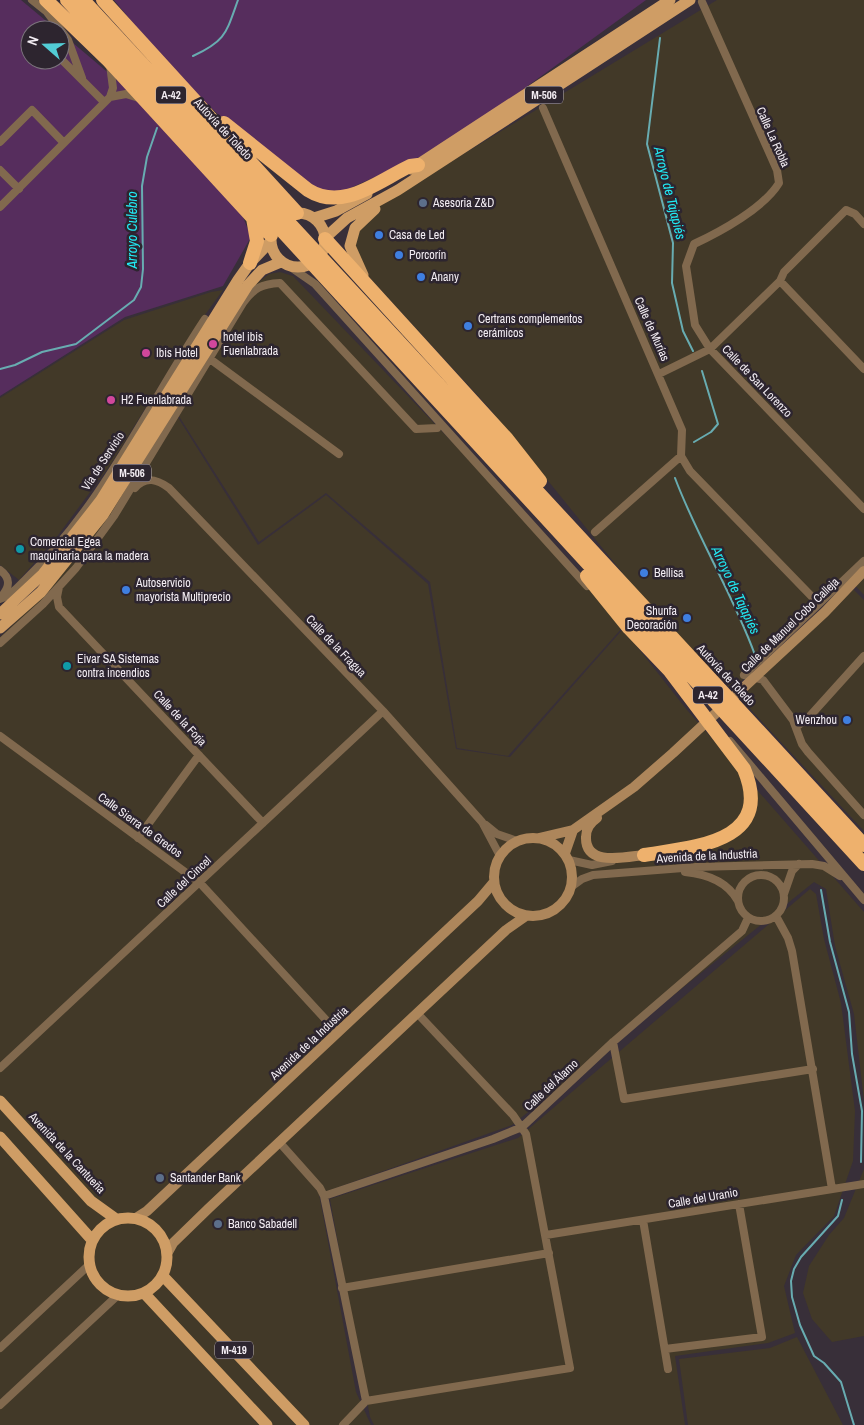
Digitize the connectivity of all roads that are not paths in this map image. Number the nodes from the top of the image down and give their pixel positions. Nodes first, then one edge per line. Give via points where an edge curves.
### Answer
1 (32, 0) edge
2 (46, 0) edge
3 (67, 0) edge
4 (93, 0) edge
5 (109, 0) edge
6 (670, 0) edge
7 (690, 0) edge
8 (702, 2) dead end
9 (120, 17) junction
10 (71, 46) joint
11 (110, 62) junction
12 (70, 67) edge
13 (82, 78) junction
14 (190, 96) junction
15 (107, 99) junction
16 (144, 100) junction
17 (543, 108) dead end
18 (0, 142) edge
19 (64, 142) junction
20 (418, 165) junction
21 (0, 170) edge
22 (19, 189) junction
23 (398, 190) junction
24 (258, 192) junction
25 (0, 207) edge
26 (297, 213) junction
27 (253, 218) junction
28 (314, 218) junction
29 (864, 224) edge
30 (271, 239) junction
31 (325, 239) junction
32 (694, 244) joint
33 (250, 263) junction
34 (285, 264) junction
35 (780, 281) junction
36 (340, 282) junction
37 (241, 300) junction
38 (383, 306) junction
39 (205, 319) dead end
40 (710, 349) junction
41 (210, 359) junction
42 (864, 369) edge
43 (659, 374) junction
44 (437, 428) dead end
45 (339, 454) dead end
46 (681, 456) junction
47 (864, 509) edge
48 (114, 516) junction
49 (568, 524) junction
50 (552, 526) junction
51 (595, 532) dead end
52 (864, 568) edge
53 (0, 570) edge
54 (59, 586) junction
55 (0, 598) edge
56 (818, 602) junction
57 (43, 604) junction
58 (59, 607) junction
59 (1, 613) edge
60 (0, 628) edge
61 (629, 628) junction
62 (0, 643) edge
63 (864, 656) edge
64 (670, 671) junction
65 (383, 711) junction
66 (796, 727) junction
67 (0, 736) edge
68 (199, 755) junction
69 (634, 787) junction
70 (864, 815) edge
71 (482, 822) junction
72 (264, 823) junction
73 (573, 830) junction
74 (138, 838) junction
75 (539, 838) junction
76 (517, 841) junction
77 (864, 845) edge
78 (644, 855) junction
79 (500, 856) junction
80 (567, 857) junction
81 (799, 864) junction
82 (864, 864) edge
83 (666, 871) junction
84 (845, 879) junction
85 (200, 882) junction
86 (494, 882) junction
87 (571, 887) junction
88 (784, 894) junction
89 (864, 900) edge
90 (738, 901) junction
91 (526, 916) junction
92 (776, 916) junction
93 (748, 918) junction
94 (417, 1013) junction
95 (338, 1033) junction
96 (613, 1042) junction
97 (0, 1068) edge
98 (813, 1069) junction
99 (0, 1101) edge
100 (522, 1127) junction
101 (0, 1137) edge
102 (280, 1143) junction
103 (864, 1184) edge
104 (832, 1189) junction
105 (324, 1196) junction
106 (739, 1204) junction
107 (136, 1218) junction
108 (116, 1219) junction
109 (643, 1220) junction
110 (546, 1235) junction
111 (92, 1240) junction
112 (168, 1252) junction
113 (549, 1253) junction
114 (90, 1264) junction
115 (163, 1276) junction
116 (342, 1288) junction
117 (144, 1293) junction
118 (118, 1295) junction
119 (0, 1348) edge
120 (665, 1349) junction
121 (668, 1369) dead end
122 (366, 1401) junction
123 (0, 1405) edge
124 (260, 1423) edge
125 (304, 1425) edge
126 (343, 1425) edge

1 - 10 street via 47,12
2 - 11 highway
3 - 24 highway, A-42
4 - 9 highway
4 - 24 highway, Autovía de Toledo / A-42
5 - 9 highway
6 - 20 main road, M-506
7 - 23 main road, M-506
8 - 32 street, Calle La Robla via 777,170 779,183 736,220
9 - 14 highway
10 - 13 street
11 - 15 street via 112,88
11 - 16 highway
12 - 13 street
13 - 15 street
14 - 20 highway via 308,190 322,197 344,198
14 - 26 highway
15 - 16 street via 126,94
15 - 19 street
16 - 27 highway
17 - 43 street, Calle de Murías
18 - 19 street via 32,110
19 - 22 street
20 - 28 main road, M-506 via 336,211
21 - 22 street
22 - 25 street
23 - 31 main road, M-506 via 348,218
23 - 38 main road via 362,220 350,246 358,268
24 - 36 highway, A-42
26 - 28 main road
26 - 30 main road, M-506 via 280,220
27 - 30 highway
27 - 33 highway via 256,241
28 - 31 main road
29 - 35 street via 846,210 784,272
30 - 33 main road, M-506
30 - 34 main road via 274,253
31 - 34 main road, M-506 via 324,248 314,262 298,267
31 - 38 highway
32 - 40 street, Calle de San Lorenzo via 686,266 695,325
33 - 59 main road, M-506 via 102,500 43,574
34 - 37 main road, M-506 via 262,270
34 - 61 street via 315,284 566,563
35 - 40 street
35 - 42 street
36 - 49 highway, A-42
36 - 50 highway, A-42
37 - 41 street
37 - 44 street via 263,284 280,283 416,429
37 - 60 main road, M-506 via 103,515 41,592
38 - 49 highway via 507,440
39 - 55 street, Vía de Servicio via 85,508 34,571 11,593
40 - 43 street
40 - 47 street, Calle de San Lorenzo
41 - 45 street
41 - 48 street
43 - 46 street, Calle de Murías via 682,430
46 - 51 street
46 - 56 street via 690,471
48 - 54 street
48 - 65 street, Calle de la Fragua via 139,484 149,479 169,488
49 - 77 highway, Autovía de Toledo / A-42
50 - 61 highway via 570,554
50 - 82 highway, A-42
52 - 56 street, Calle de Manuel Cobo Calleja
52 - 69 street, Calle de Manuel Cobo Calleja via 825,612
53 - 55 street via 8,581
54 - 57 street
54 - 58 street
56 - 66 street, Calle de Manuel Cobo Calleja via 744,675 763,680
57 - 58 street
57 - 62 street
58 - 68 street, Calle de la Forja
61 - 64 highway
63 - 66 street
64 - 78 highway via 744,769 750,802 742,823 722,839
64 - 84 street
65 - 71 street, Calle de la Fragua
65 - 72 street, Calle del Cincel
66 - 70 street via 808,752
67 - 74 street, Calle Sierra de Gredos
68 - 72 street, Calle de la Forja
68 - 74 street
69 - 73 street, Calle de Manuel Cobo Calleja
69 - 78 street via 614,807 590,823 587,848 597,857
71 - 76 street, Calle de la Fragua via 498,834
71 - 79 street, Calle de la Fragua
72 - 85 street, Calle del Cincel
73 - 75 street, Calle de Manuel Cobo Calleja
73 - 80 street
74 - 85 street, Calle Sierra de Gredos
75 - 76 street
75 - 80 street via 549,841
76 - 79 street
78 - 80 street via 592,865
79 - 86 street via 494,869
80 - 87 street via 572,870
81 - 83 street, Avenida de la Industria
81 - 84 street, Avenida de la Industria via 824,866
81 - 88 street via 792,871
83 - 87 street, Avenida de la Industria via 593,875
83 - 90 street via 698,873 716,879 733,892
84 - 89 street
85 - 95 street, Calle Sierra de Gredos
85 - 97 street, Calle del Cincel
86 - 91 street via 504,904
86 - 95 street, Avenida de la Industria via 478,901
87 - 91 street via 562,904 549,913
88 - 90 street via 780,884 772,878 752,876 744,882
88 - 92 street via 781,910
90 - 93 street
91 - 94 street via 506,930
92 - 93 street via 767,921
92 - 98 street via 792,951
93 - 96 street, Calle del Álamo via 742,931
94 - 100 street
94 - 102 street
95 - 107 street, Avenida de la Industria
96 - 98 street via 624,1099
96 - 100 street, Calle del Álamo
98 - 104 street
99 - 108 main road, Avenida de la Cantueña via 91,1200
100 - 105 street, Calle del Álamo
100 - 110 street via 530,1147
101 - 111 main road
102 - 105 street
102 - 112 street via 188,1228
103 - 104 street, Calle del Uranio
104 - 106 street, Calle del Uranio
105 - 116 street
106 - 109 street, Calle del Uranio
106 - 120 street via 762,1337
107 - 108 main road
107 - 112 main road via 157,1230
108 - 111 main road via 102,1227
109 - 110 street, Calle del Uranio
109 - 120 street
110 - 113 street
111 - 114 main road
112 - 115 main road
113 - 116 street
113 - 122 street via 570,1368
114 - 118 main road via 95,1278 105,1289
114 - 119 street
115 - 117 main road
115 - 125 main road, M-419
116 - 122 street
117 - 118 main road
117 - 124 main road, M-419
118 - 123 street
120 - 121 street
122 - 126 street

